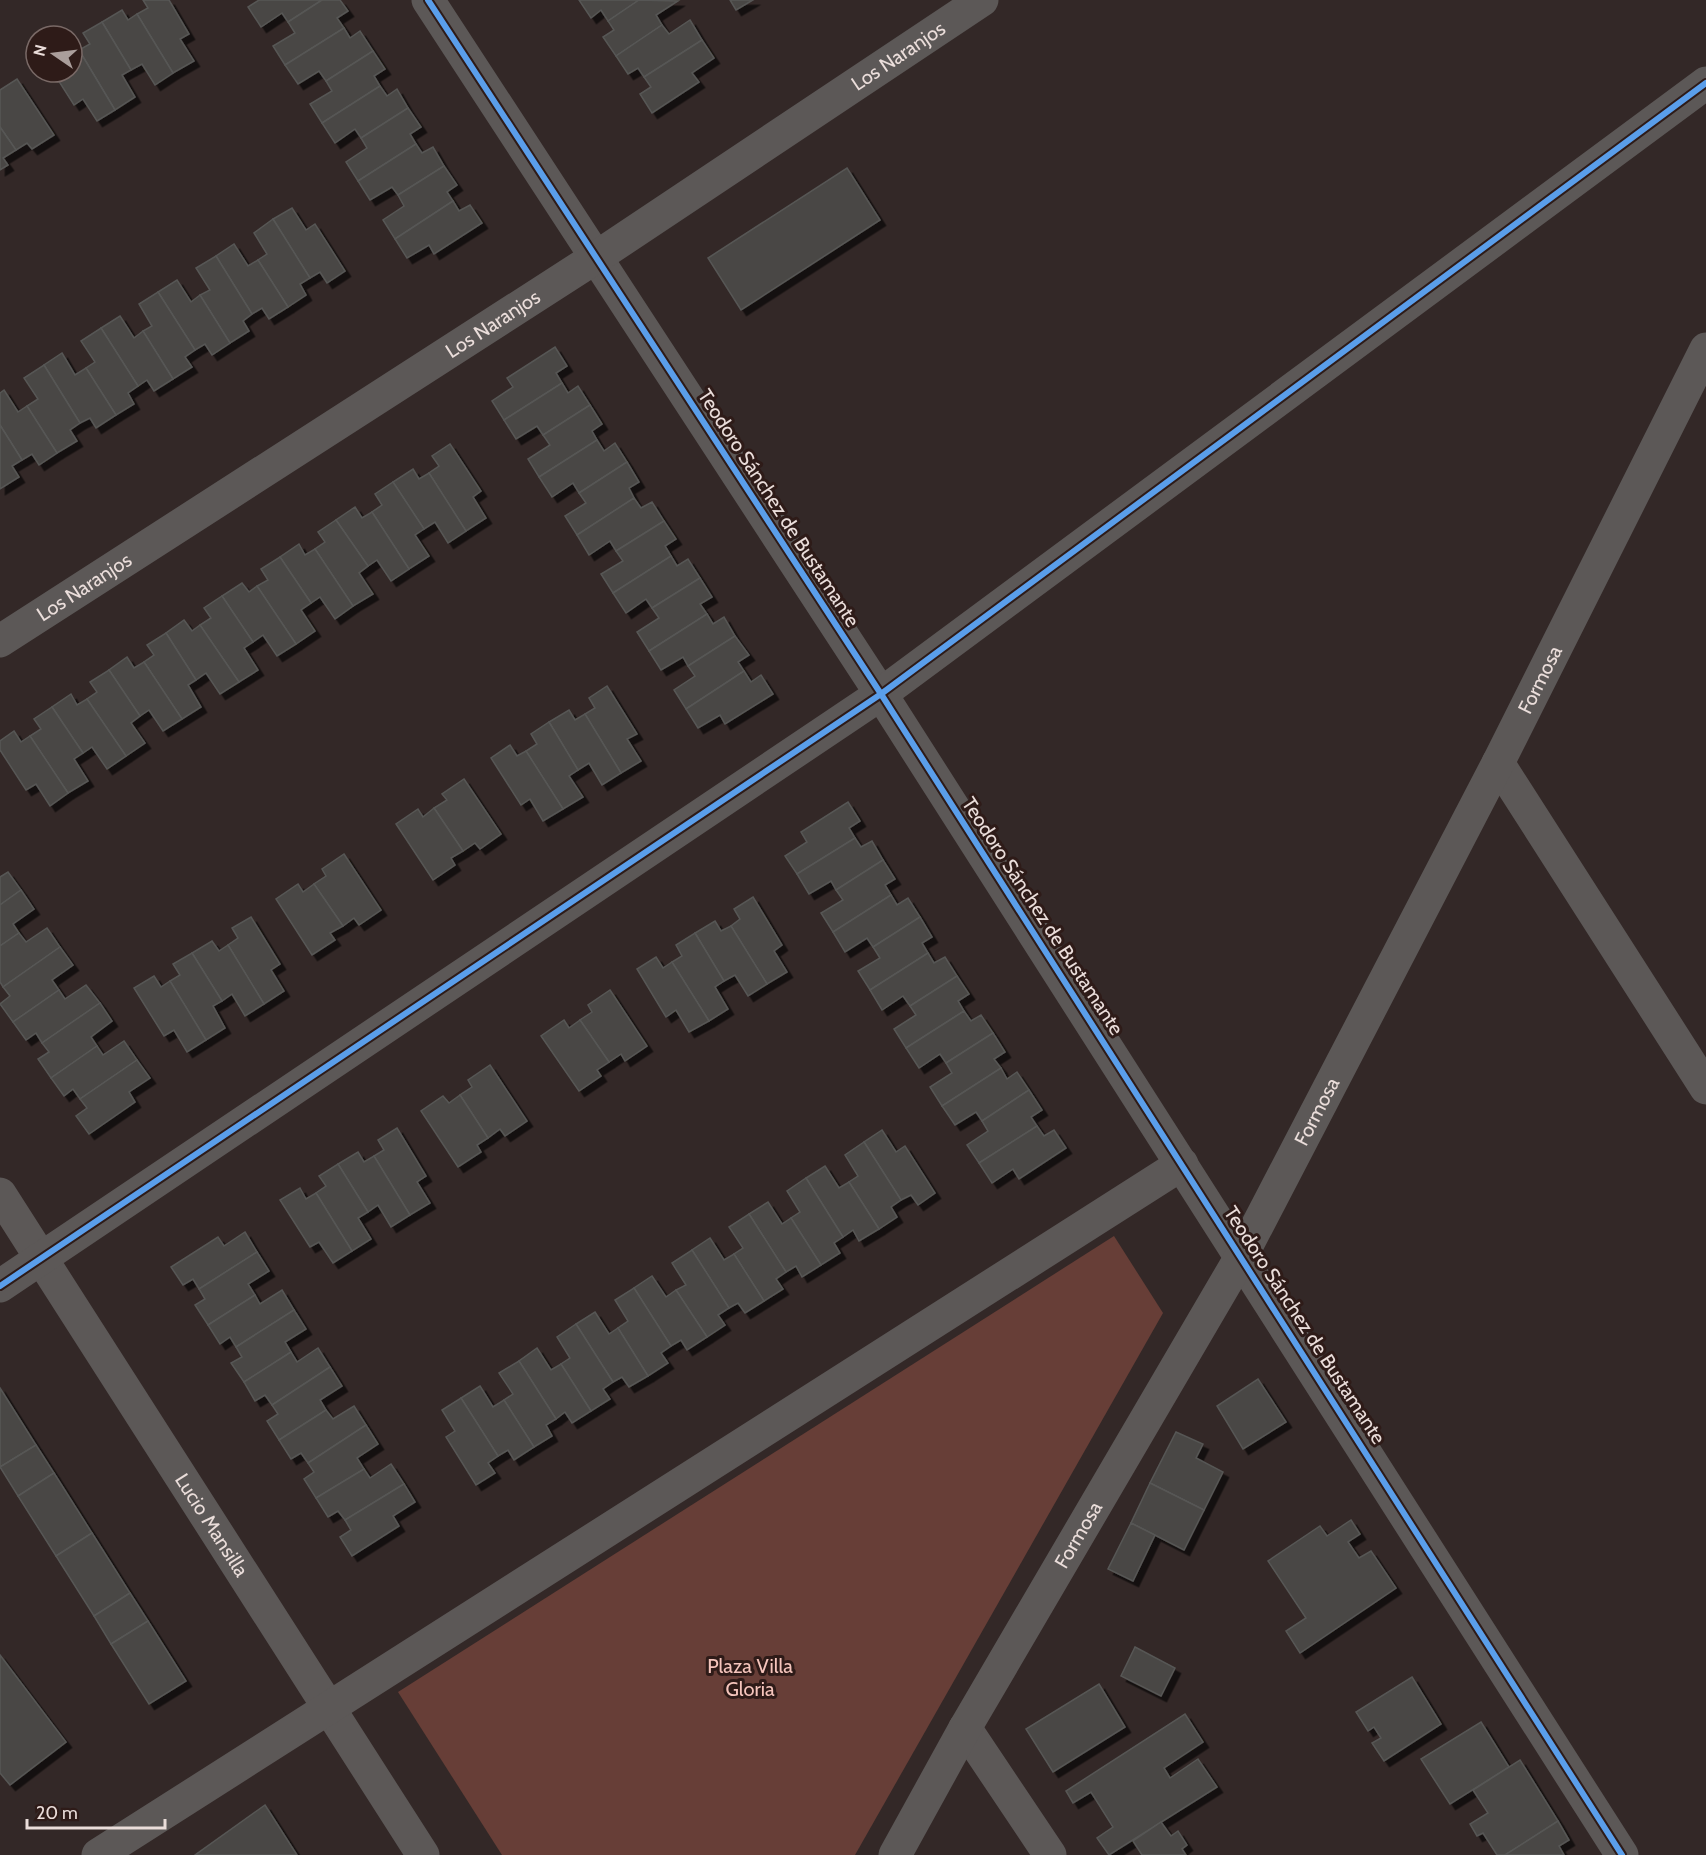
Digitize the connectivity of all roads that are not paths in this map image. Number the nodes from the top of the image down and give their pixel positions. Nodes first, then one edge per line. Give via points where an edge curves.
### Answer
1 (428, 0) edge
2 (982, 0) edge
3 (1706, 83) edge
4 (595, 258) junction
5 (1706, 349) edge
6 (0, 641) edge
7 (881, 694) junction
8 (1498, 763) junction
9 (1706, 1088) edge
10 (1182, 1164) junction
11 (0, 1194) edge
12 (1242, 1255) junction
13 (42, 1260) junction
14 (0, 1286) edge
15 (329, 1708) junction
16 (965, 1728) junction
17 (98, 1855) edge
18 (423, 1855) edge
19 (895, 1855) edge
20 (1050, 1855) edge
21 (1622, 1855) edge

1 - 4 street, Teodoro Sánchez de Bustamante
2 - 4 street, Los Naranjos
3 - 7 street
4 - 6 street, Los Naranjos
4 - 7 street, Teodoro Sánchez de Bustamante
5 - 8 street, Formosa
7 - 10 street, Teodoro Sánchez de Bustamante
7 - 13 street
8 - 9 street
8 - 12 street, Formosa
10 - 12 street, Teodoro Sánchez de Bustamante
10 - 15 street
11 - 13 street, Lucio Mansilla
12 - 16 street, Formosa
12 - 21 street, Teodoro Sánchez de Bustamante
13 - 14 street
13 - 15 street, Lucio Mansilla
15 - 17 street
15 - 18 street, Lucio Mansilla
16 - 19 street, Formosa
16 - 20 street

